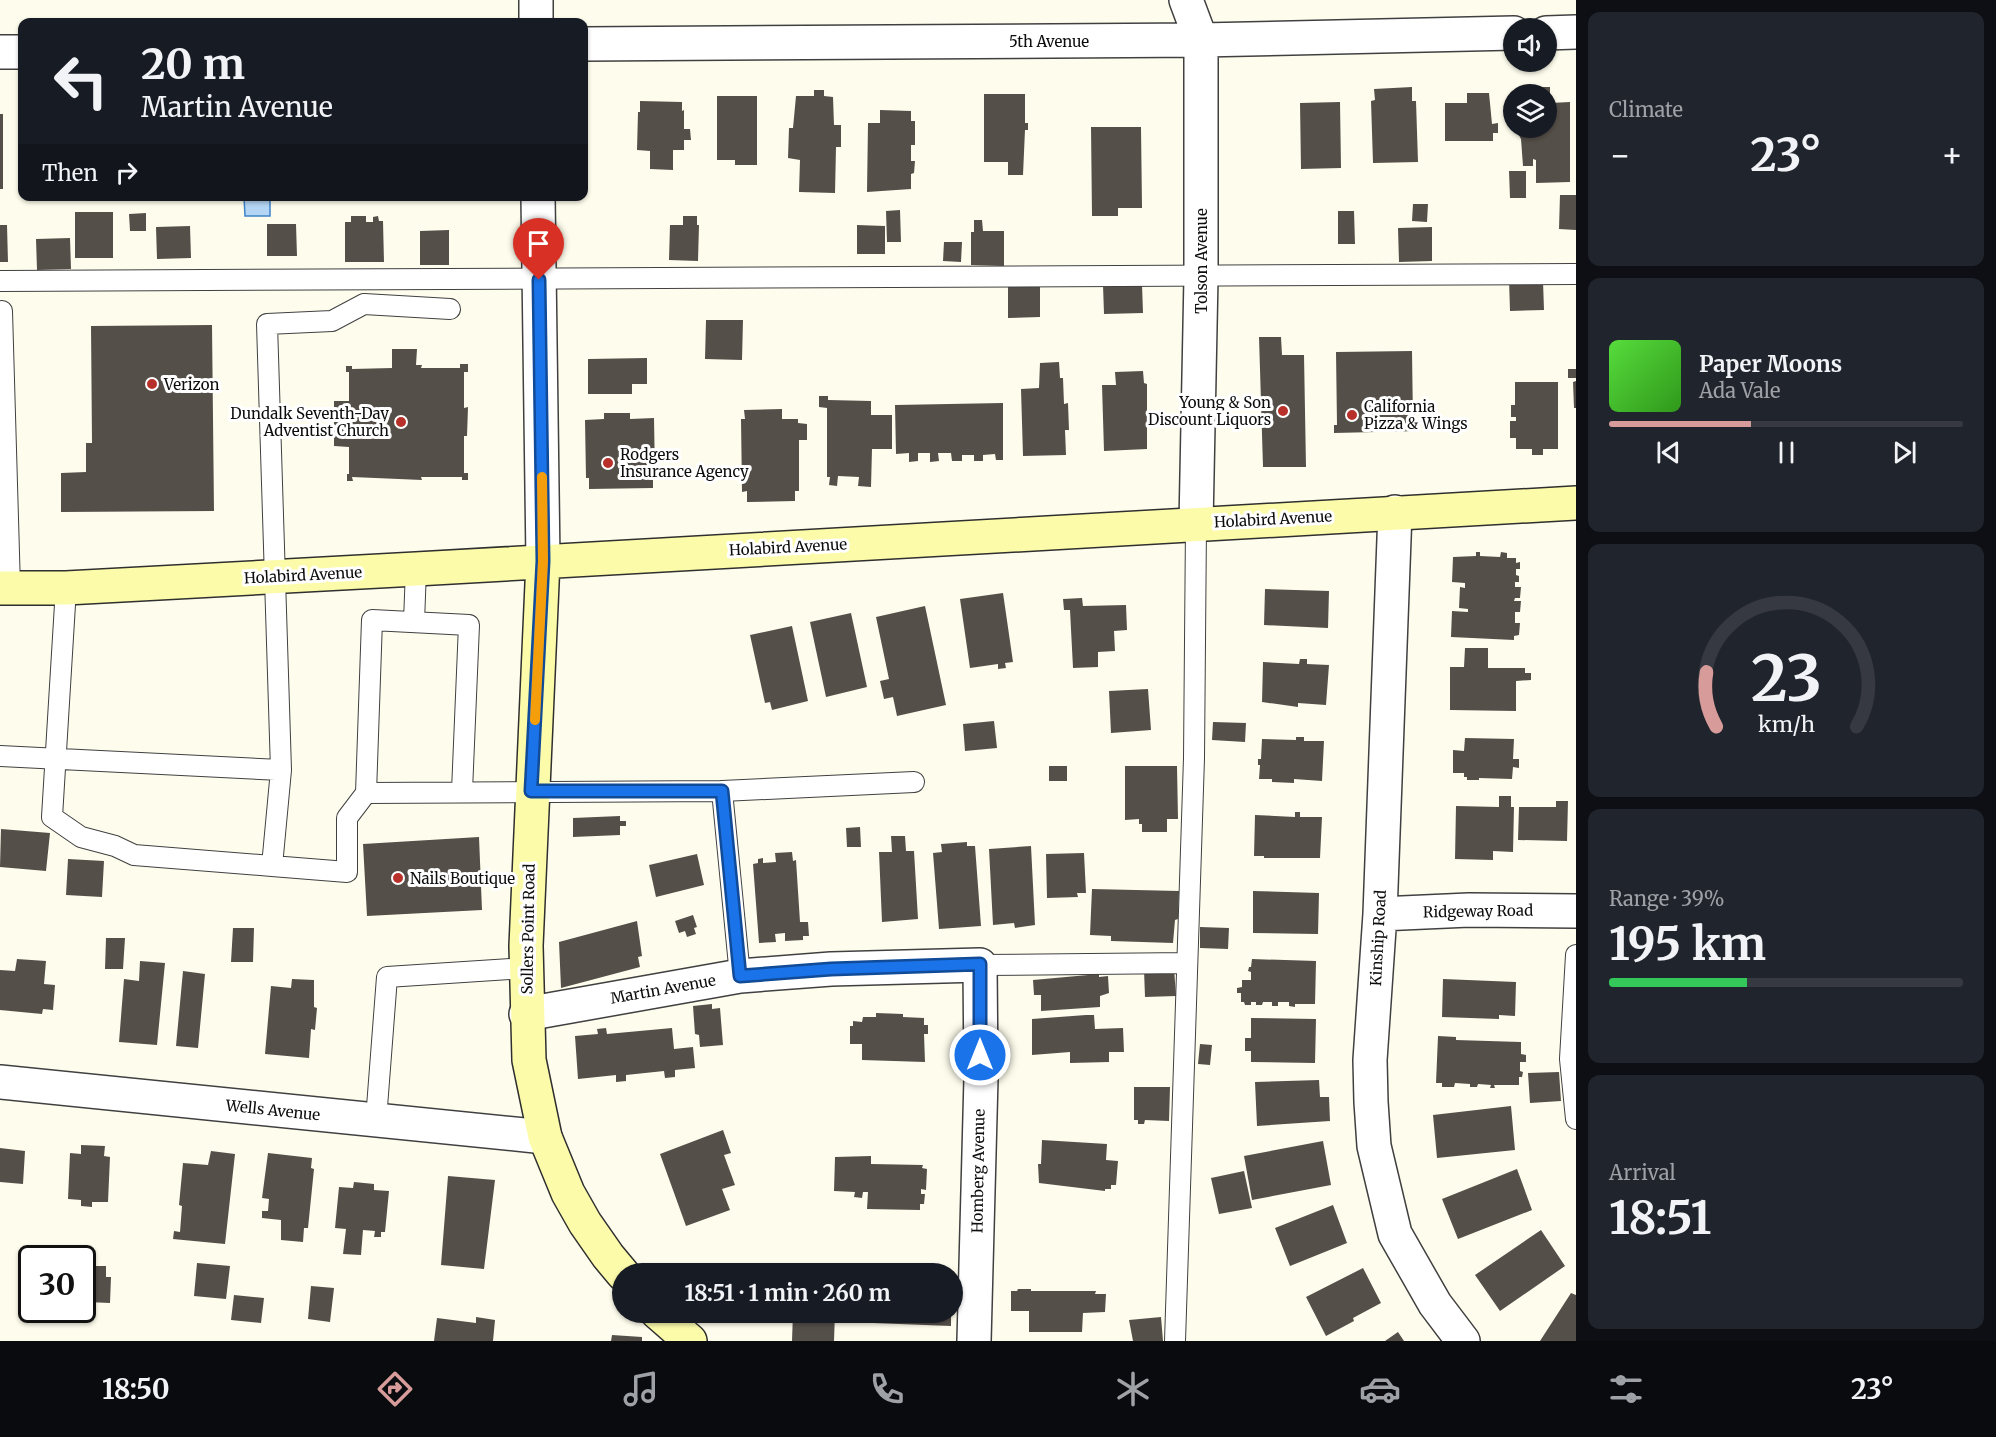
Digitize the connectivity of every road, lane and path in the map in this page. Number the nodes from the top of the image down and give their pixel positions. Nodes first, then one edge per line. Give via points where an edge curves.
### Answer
1 (536, 0) edge
2 (1186, 0) edge
3 (536, 18) edge
4 (1576, 32) edge
5 (1503, 33) edge
6 (1557, 33) edge
7 (1201, 40) junction
8 (588, 44) edge
9 (0, 52) edge
10 (18, 52) edge
11 (538, 201) edge
12 (1576, 274) edge
13 (1201, 277) junction
14 (539, 280) junction
15 (0, 281) edge
16 (450, 309) dead end
17 (2, 311) dead end
18 (1576, 503) edge
19 (1395, 512) junction
20 (1196, 524) junction
21 (543, 561) junction
22 (416, 569) junction
23 (274, 577) junction
24 (5, 588) edge
25 (66, 588) junction
26 (414, 622) junction
27 (0, 756) edge
28 (56, 759) junction
29 (281, 770) junction
30 (914, 782) dead end
31 (462, 791) junction
32 (531, 791) junction
33 (722, 791) junction
34 (366, 793) junction
35 (272, 866) junction
36 (1576, 911) edge
37 (1380, 914) junction
38 (1576, 955) edge
39 (1187, 963) junction
40 (980, 964) junction
41 (526, 968) junction
42 (740, 976) junction
43 (526, 1014) junction
44 (0, 1082) edge
45 (1576, 1119) edge
46 (376, 1120) junction
47 (545, 1137) junction
48 (614, 1263) edge
49 (670, 1323) edge
50 (690, 1341) edge
51 (974, 1341) edge
52 (1175, 1341) edge
53 (1463, 1341) edge

1 - 3 street
2 - 7 street, Tolson Avenue
4 - 6 street
5 - 7 street, 5th Avenue
7 - 8 street, 5th Avenue
7 - 13 street, Tolson Avenue
9 - 10 street
11 - 14 street
12 - 13 lane
13 - 14 lane
13 - 20 street, Tolson Avenue
14 - 15 lane
14 - 21 street
16 - 23 lane via 364,304 332,321 267,324
17 - 24 lane
18 - 19 main road, Holabird Avenue
19 - 20 main road, Holabird Avenue
19 - 37 street, Kinship Road
20 - 21 main road, Holabird Avenue
20 - 39 lane
21 - 22 main road, Holabird Avenue
21 - 32 main road, Sollers Point Road
22 - 23 main road, Holabird Avenue
22 - 26 lane
23 - 25 main road, Holabird Avenue
23 - 29 lane
24 - 25 main road, Holabird Avenue
25 - 28 lane
26 - 31 lane via 469,625
26 - 34 lane via 372,621
27 - 28 lane
28 - 29 lane
28 - 35 lane via 51,817 81,837 134,855
29 - 35 lane
30 - 33 lane
31 - 32 lane
31 - 34 lane
32 - 33 lane
32 - 41 main road, Sollers Point Road
33 - 42 lane
34 - 35 lane via 347,818 346,872
36 - 37 street, Ridgeway Road
37 - 53 street, Kinship Road via 1370,1060 1374,1146 1395,1234 1435,1304
38 - 45 lane via 1570,1059
39 - 40 lane
39 - 52 lane
40 - 42 street, Martin Avenue
40 - 51 street, Homberg Avenue
41 - 43 main road, Sollers Point Road
41 - 46 lane via 387,977
42 - 43 street, Martin Avenue
43 - 47 main road, Sollers Point Road via 529,1060
44 - 46 street, Wells Avenue
46 - 47 street, Wells Avenue
47 - 48 main road, Sollers Point Road via 568,1192
49 - 50 main road

